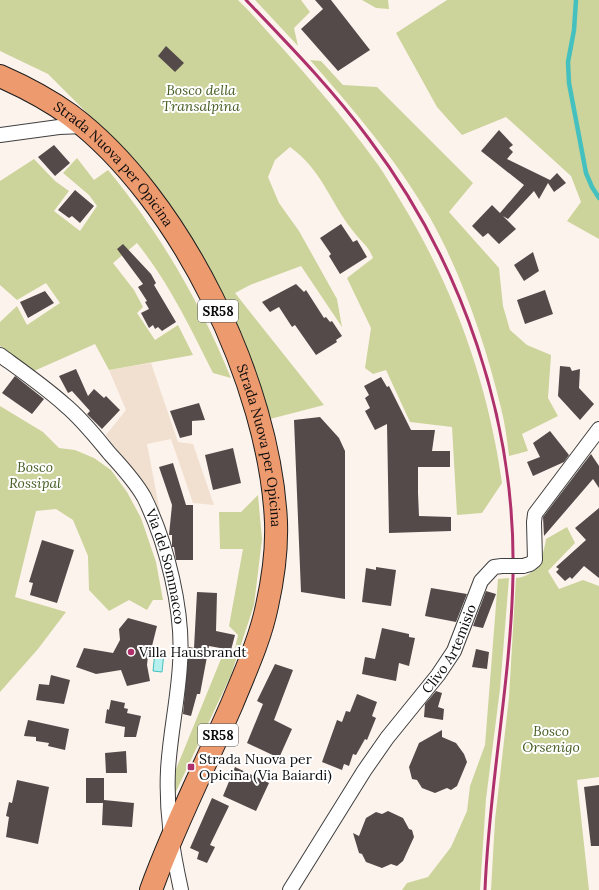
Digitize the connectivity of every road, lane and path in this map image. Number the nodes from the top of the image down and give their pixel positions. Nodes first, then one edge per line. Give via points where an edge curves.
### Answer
1 (0, 76) edge
2 (84, 126) junction
3 (0, 135) edge
4 (0, 355) edge
5 (599, 429) edge
6 (170, 840) junction
7 (151, 890) edge
8 (181, 890) edge
9 (290, 890) edge

1 - 2 main road, Strada Nuova per Opicina / SR58 via 48,100
2 - 3 street
2 - 6 main road, Strada Nuova per Opicina / SR58 via 110,151 152,201 185,248 212,298 236,350 254,399 264,436 273,488 276,520 275,560 262,630
4 - 6 street, Via del Sommacco via 66,405 88,428 130,476 143,497 155,526 171,572 180,632 180,664 168,770
5 - 9 street, Clivo Artemisio, bridge via 537,511 534,522 535,560 523,566 494,567 481,581 454,652 364,771
6 - 7 main road, Strada Nuova per Opicina / SR58
6 - 8 street, Via del Sommacco

